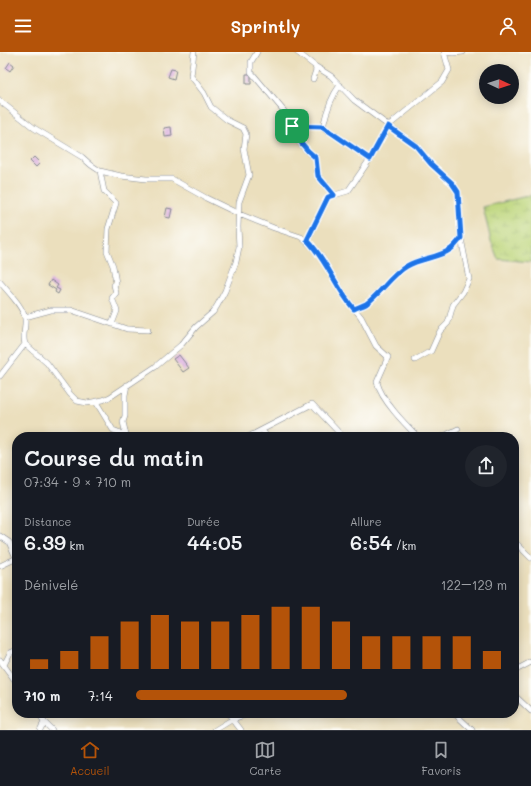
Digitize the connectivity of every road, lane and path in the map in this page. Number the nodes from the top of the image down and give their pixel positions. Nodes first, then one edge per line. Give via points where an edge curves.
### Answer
1 (194, 52) edge
2 (256, 52) edge
3 (297, 52) edge
4 (444, 52) edge
5 (463, 52) edge
6 (316, 66) junction
7 (313, 79) dead end
8 (340, 86) junction
9 (0, 101) edge
10 (292, 126) junction
11 (388, 126) junction
12 (323, 127) junction
13 (370, 159) junction
14 (100, 171) junction
15 (334, 195) junction
16 (239, 214) junction
17 (461, 238) junction
18 (307, 240) junction
19 (0, 282) edge
20 (354, 309) junction
21 (25, 316) junction
22 (112, 324) junction
23 (148, 330) dead end
24 (25, 344) junction
25 (415, 360) dead end
26 (0, 376) edge
27 (127, 385) junction
28 (96, 402) junction
29 (458, 429) dead end
30 (262, 430) joint
31 (118, 432) edge
32 (126, 432) edge
33 (258, 432) edge
34 (337, 432) edge
35 (414, 432) edge
36 (452, 432) edge
37 (0, 536) edge
38 (519, 546) edge
39 (12, 550) edge
40 (531, 558) edge
41 (12, 561) edge
42 (0, 566) edge
43 (12, 652) edge
44 (0, 660) edge
45 (531, 662) edge
46 (4, 665) junction
47 (519, 668) edge
48 (12, 676) edge
49 (519, 700) edge
50 (531, 711) edge
51 (41, 718) edge
52 (236, 718) edge
53 (459, 718) edge
54 (233, 719) junction
55 (44, 722) junction
56 (40, 730) edge
57 (52, 730) edge
58 (215, 730) edge
59 (241, 730) edge
60 (472, 730) edge

1 - 16 street via 192,78 211,107 227,120 244,128 246,134 244,149 249,175 240,196
2 - 10 street via 251,62 251,72 282,108
3 - 6 street
4 - 5 street
4 - 11 street via 449,70 442,82
6 - 7 street
6 - 8 street
8 - 11 street
8 - 12 street via 335,92
9 - 14 street via 34,128
10 - 12 street
10 - 15 street via 299,142 316,158 318,176
11 - 13 street
11 - 17 street via 416,146 458,192
12 - 13 street
13 - 15 street via 348,190
14 - 16 street via 146,179 172,179
14 - 22 street via 104,190 116,203 108,229 107,251 116,283 116,293 112,298 117,311
15 - 18 street via 328,197
16 - 18 street
16 - 27 street via 238,254 225,292 217,306 181,345
17 - 20 street via 440,256 428,257 407,266 365,304
17 - 25 street via 469,279 464,292 453,305 448,323 440,331 431,351
18 - 20 street via 322,258
19 - 21 street
20 - 35 street via 376,346 388,358 377,382 378,388
21 - 22 street via 50,310 71,310
21 - 24 street
22 - 23 street via 127,329
24 - 26 street
24 - 28 street via 47,363 77,401
27 - 28 street via 110,397
27 - 32 street via 123,422
28 - 31 street via 113,430
29 - 36 street
30 - 33 street
30 - 34 street via 312,404
37 - 39 street via 8,542
38 - 40 street
41 - 42 street
43 - 46 street
44 - 46 street
45 - 47 street
46 - 48 street
49 - 50 street
51 - 55 street
52 - 54 street
53 - 60 street
54 - 58 street
54 - 59 street
55 - 56 street
55 - 57 street

